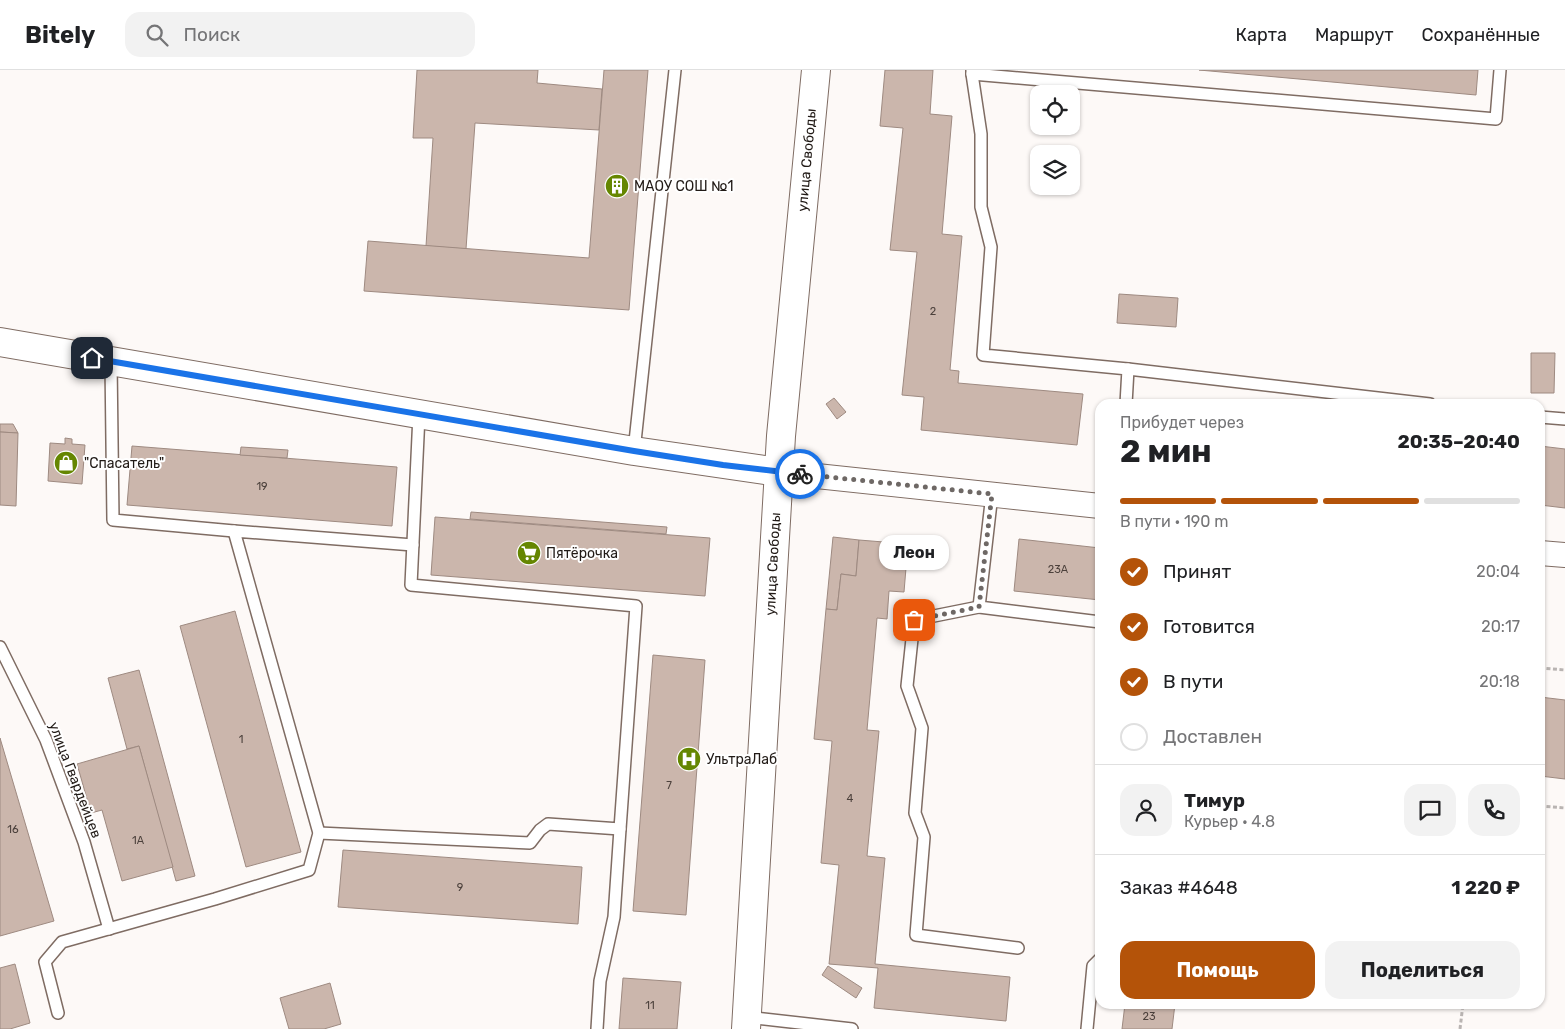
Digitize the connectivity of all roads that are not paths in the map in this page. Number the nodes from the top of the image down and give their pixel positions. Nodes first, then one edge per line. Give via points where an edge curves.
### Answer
1 (674, 70) edge
2 (816, 70) edge
3 (1500, 70) edge
4 (972, 72) edge
5 (0, 342) edge
6 (111, 362) junction
7 (1128, 368) junction
8 (1126, 399) edge
9 (1388, 399) edge
10 (419, 416) junction
11 (1545, 418) edge
12 (1565, 420) edge
13 (634, 451) junction
14 (779, 472) junction
15 (992, 494) junction
16 (1095, 505) edge
17 (234, 531) junction
18 (413, 545) junction
19 (1545, 554) edge
20 (1565, 556) edge
21 (979, 607) junction
22 (1095, 621) edge
23 (0, 647) edge
24 (620, 830) junction
25 (319, 833) junction
26 (109, 928) junction
27 (1018, 948) dead end
28 (1095, 964) edge
29 (58, 1013) dead end
30 (746, 1023) edge
31 (597, 1029) edge
32 (852, 1029) edge
33 (1087, 1029) edge

1 - 13 lane
2 - 14 street, улица Свободы
3 - 4 lane via 1496,119
4 - 7 lane via 981,134 981,207 991,247 983,355
5 - 6 street
6 - 10 street
6 - 17 lane via 112,520
7 - 8 lane
7 - 9 lane
10 - 13 street
10 - 18 lane
11 - 12 lane
13 - 14 street
14 - 15 street
14 - 30 street, улица Свободы
15 - 16 street
15 - 21 lane
17 - 18 lane
17 - 25 lane
18 - 24 lane via 411,585 636,606
19 - 20 street
21 - 22 lane
21 - 27 lane via 914,620 908,686 922,728 915,813 924,837 916,935
23 - 26 lane, улица Гвардейцев via 48,748 84,842
24 - 25 lane via 548,824 530,843
24 - 31 lane via 614,917 600,981
25 - 26 lane via 309,870
26 - 29 lane via 62,942 45,962
28 - 33 lane
30 - 32 lane

